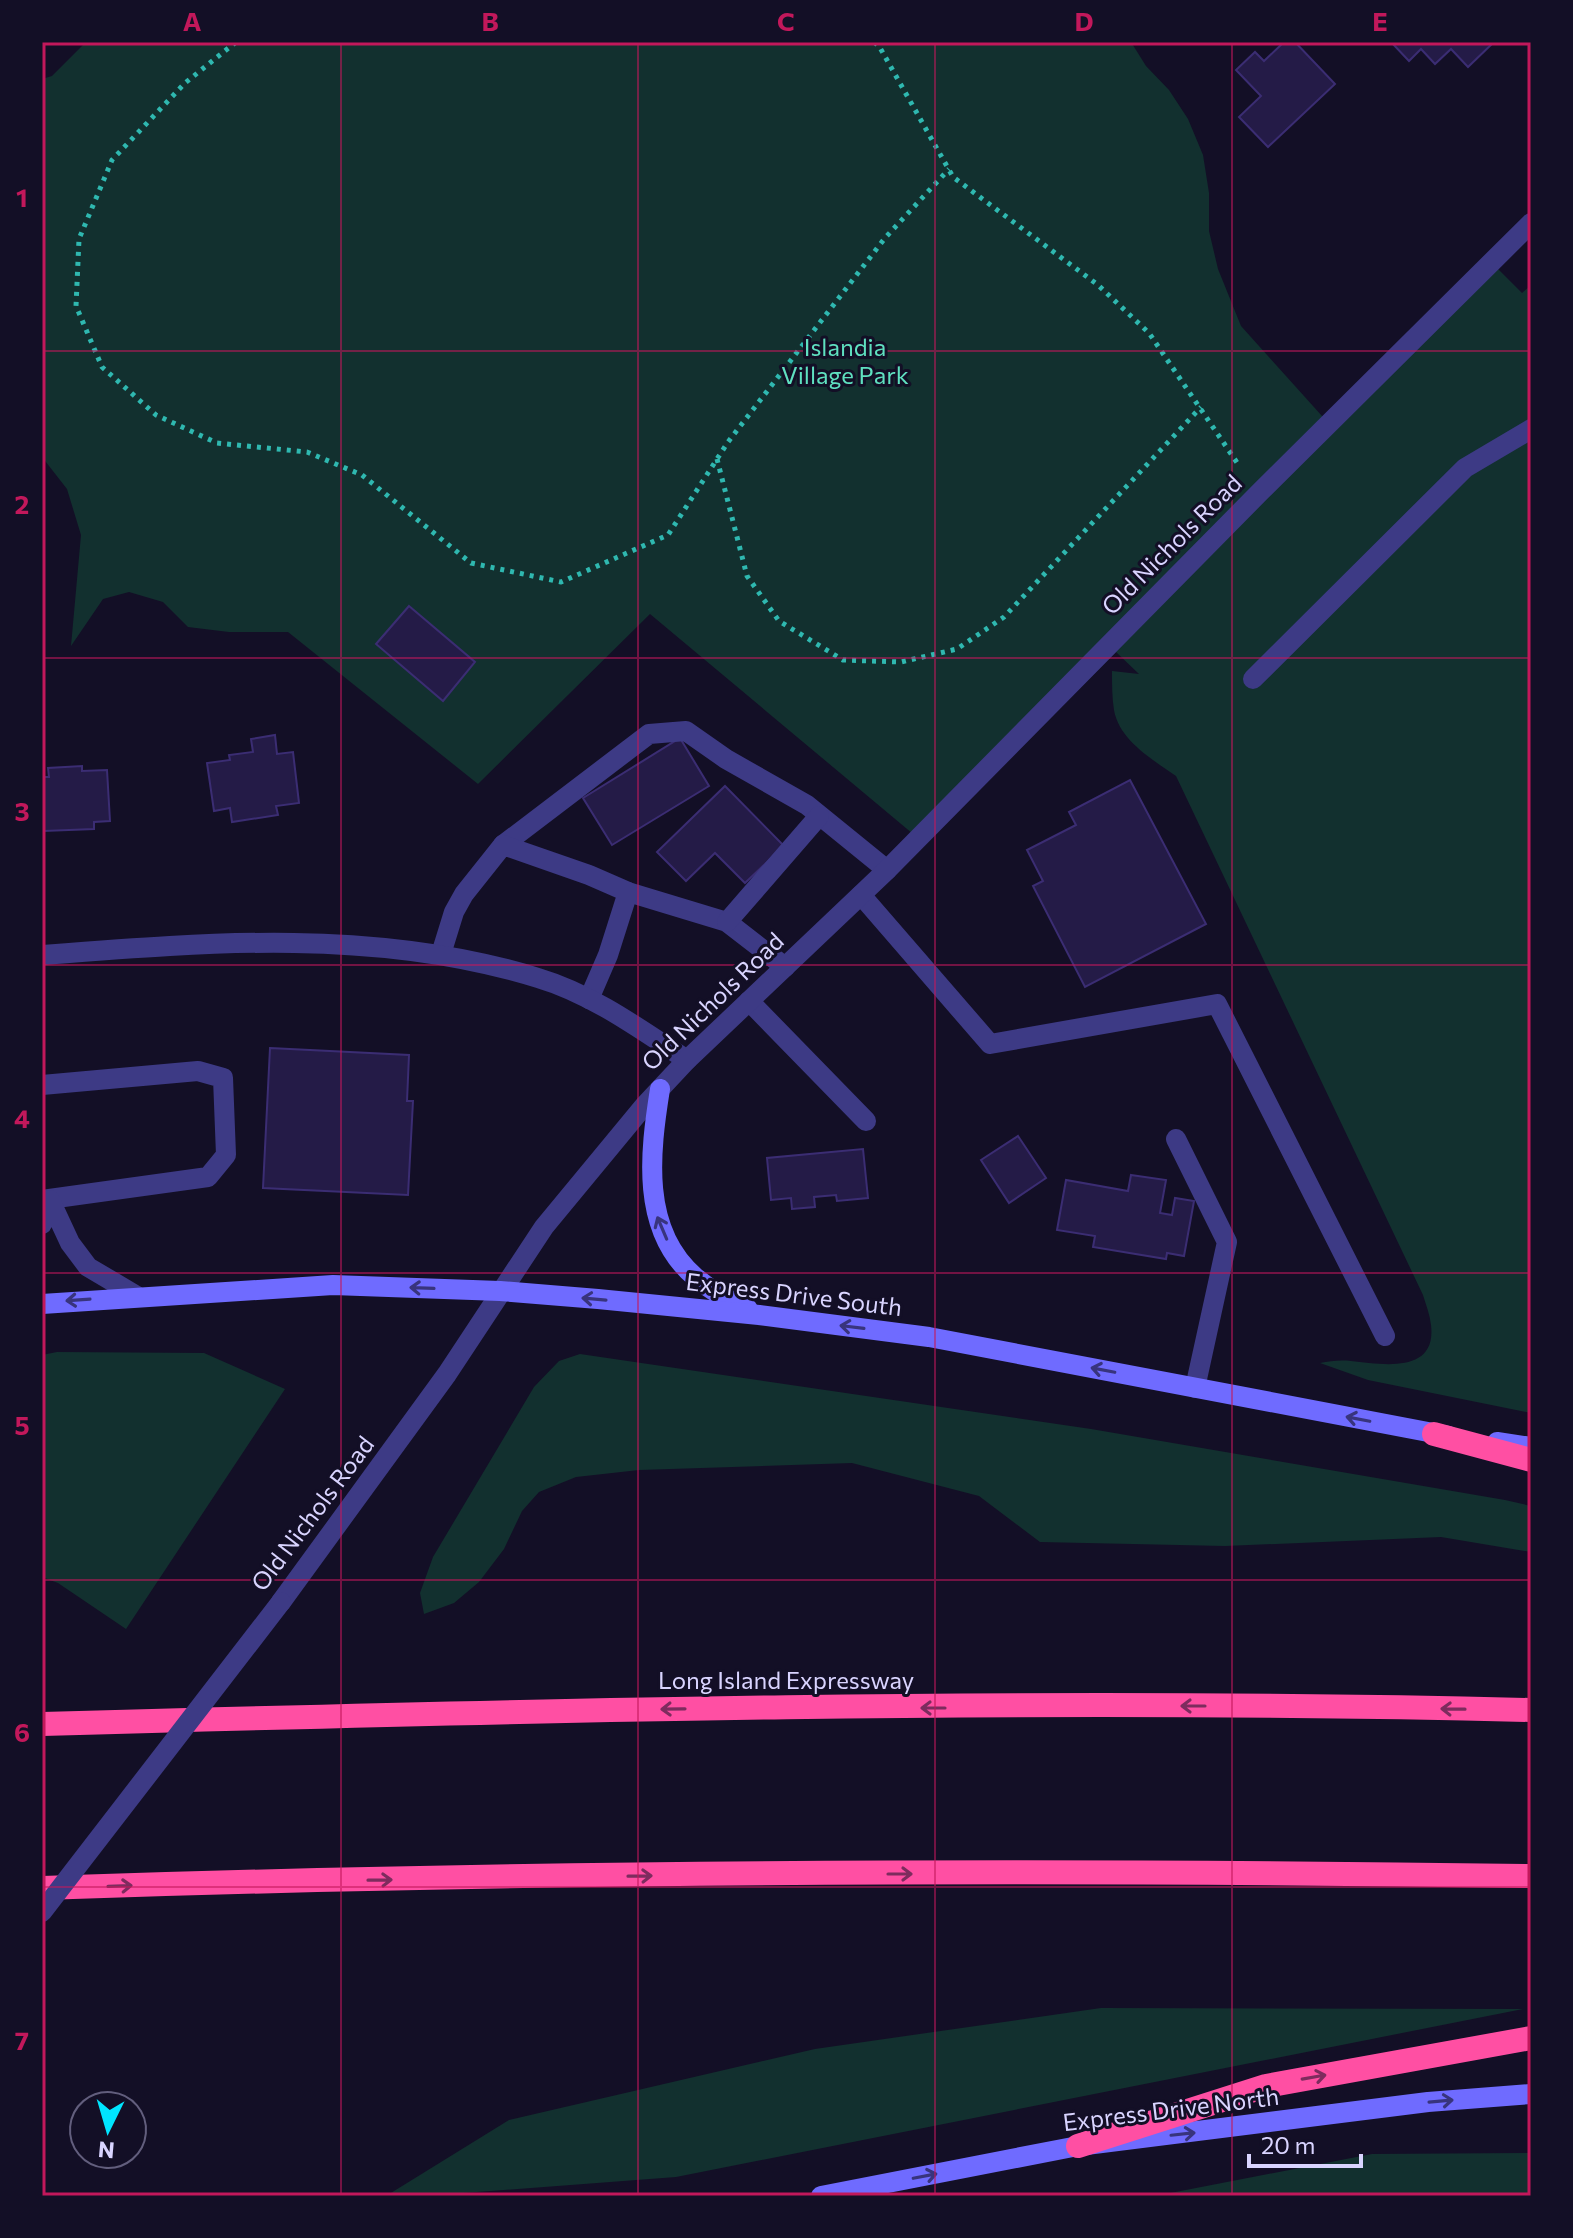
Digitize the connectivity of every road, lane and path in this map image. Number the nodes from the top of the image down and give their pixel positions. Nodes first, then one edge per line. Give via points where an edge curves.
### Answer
1 (236, 42) edge
2 (874, 42) edge
3 (949, 169) junction
4 (1531, 223) edge
5 (1201, 407) junction
6 (1531, 429) edge
7 (717, 459) junction
8 (1240, 467) dead end
9 (1253, 679) dead end
10 (819, 816) junction
11 (503, 845) junction
12 (887, 870) junction
13 (628, 892) junction
14 (861, 895) junction
15 (727, 922) junction
16 (441, 954) junction
17 (42, 955) edge
18 (785, 967) junction
19 (589, 999) junction
20 (749, 1001) junction
21 (687, 1060) junction
22 (42, 1085) edge
23 (660, 1089) junction
24 (866, 1121) dead end
25 (1176, 1139) dead end
26 (46, 1200) edge
27 (42, 1224) edge
28 (500, 1291) junction
29 (137, 1296) junction
30 (42, 1304) edge
31 (759, 1315) junction
32 (1385, 1336) dead end
33 (1195, 1388) junction
34 (1434, 1434) junction
35 (1531, 1447) edge
36 (1531, 1460) edge
37 (1531, 1710) edge
38 (42, 1724) edge
39 (1531, 1876) edge
40 (42, 1888) edge
41 (42, 1912) edge
42 (1531, 2038) edge
43 (1531, 2094) edge
44 (1078, 2146) junction
45 (821, 2196) edge

1 - 7 path via 185,83 112,160 79,239 76,306 102,367 156,415 217,443 307,452 362,475 471,563 561,582 668,535
2 - 3 path
3 - 5 path via 1149,333
3 - 7 path via 885,238
4 - 12 street, Old Nichols Road
5 - 7 path via 1004,617 957,649 901,662 843,660 779,621 747,576
5 - 8 path
6 - 9 street via 1465,468
10 - 11 street via 686,731 649,734
10 - 12 street
10 - 15 street
11 - 13 street
11 - 16 street via 464,894
12 - 14 street, Old Nichols Road
13 - 15 street
13 - 19 street
14 - 18 street, Old Nichols Road
14 - 32 street via 990,1044 1217,1004
15 - 18 street
16 - 17 street via 261,942
16 - 19 street via 540,978
18 - 20 street, Old Nichols Road
19 - 21 street
20 - 21 street, Old Nichols Road
20 - 24 street
21 - 23 street, Old Nichols Road
22 - 26 street via 198,1071 223,1078 226,1155 208,1177
23 - 28 street, Old Nichols Road via 586,1173
31 -> 23 main road via 692,1275 664,1235 652,1175
25 - 33 street via 1227,1242
26 - 27 street
26 - 29 street via 88,1267
28 -> 29 main road, Express Drive South via 333,1285
31 -> 28 main road, Express Drive South
28 - 41 street, Old Nichols Road, bridge via 447,1374 281,1602
29 -> 30 main road, Express Drive South
33 -> 31 main road, Express Drive South via 929,1337
34 -> 33 main road, Express Drive South
34 - 35 main road, Express Drive South
34 - 36 highway
37 -> 38 highway, Long Island Expressway via 683,1709
40 -> 39 highway via 729,1875
44 -> 42 highway via 1266,2086
44 -> 43 main road, Express Drive North
45 -> 44 main road, Express Drive North

